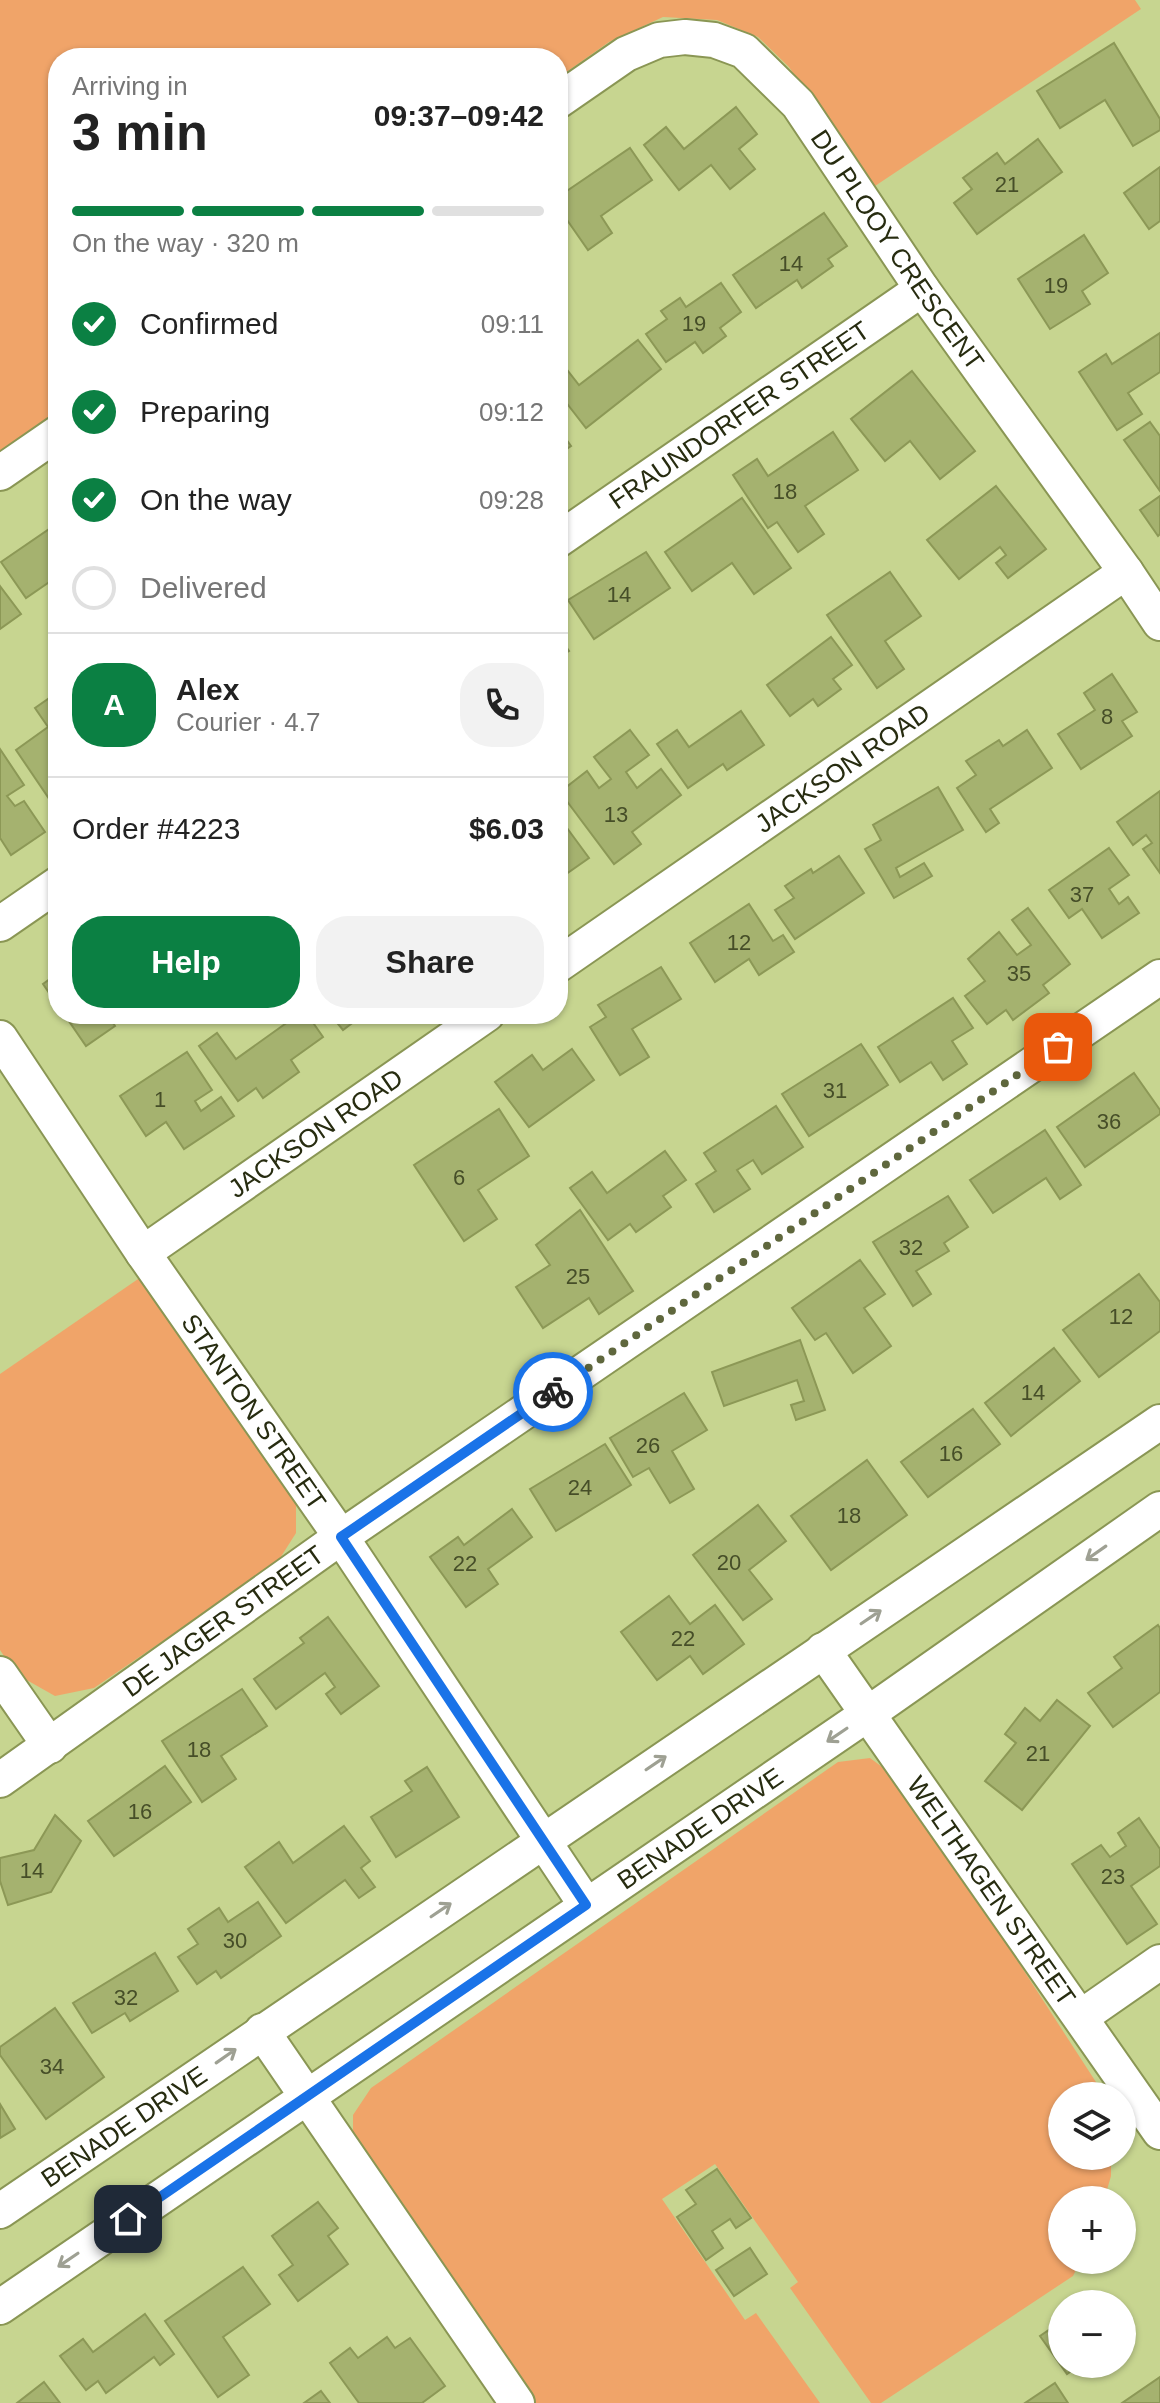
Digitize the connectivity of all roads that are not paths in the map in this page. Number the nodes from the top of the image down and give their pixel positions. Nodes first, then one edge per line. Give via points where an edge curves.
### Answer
1 (568, 94) edge
2 (922, 289) junction
3 (48, 440) edge
4 (0, 473) edge
5 (568, 533) edge
6 (1126, 572) junction
7 (1160, 623) edge
8 (48, 891) edge
9 (0, 924) edge
10 (568, 958) edge
11 (1160, 977) edge
12 (473, 1024) edge
13 (0, 1038) edge
14 (143, 1253) junction
15 (1160, 1422) edge
16 (1160, 1509) edge
17 (341, 1537) junction
18 (823, 1650) junction
19 (0, 1674) edge
20 (869, 1713) junction
21 (50, 1746) junction
22 (0, 1780) edge
23 (543, 1840) junction
24 (586, 1905) junction
25 (1160, 1962) edge
26 (1081, 2017) junction
27 (262, 2031) junction
28 (307, 2096) junction
29 (1160, 2132) edge
30 (0, 2211) edge
31 (0, 2307) edge
32 (517, 2403) edge

1 - 2 street, DU PLOOY CRESCENT via 626,54 659,40 714,40 744,51 798,104
2 - 5 street, FRAUNDORFER STREET
2 - 6 street, DU PLOOY CRESCENT
3 - 4 street
6 - 7 street, DU PLOOY CRESCENT
6 - 10 street, JACKSON ROAD
8 - 9 street
11 - 17 street, DE JAGER STREET
12 - 14 street, JACKSON ROAD
13 - 14 street, STANTON STREET
14 - 17 street, STANTON STREET
18 -> 15 street, BENADE DRIVE
16 -> 20 street, BENADE DRIVE
17 - 21 street, DE JAGER STREET
17 - 23 street, STANTON STREET
18 - 20 street, WELTHAGEN STREET
23 -> 18 street, BENADE DRIVE
19 - 21 street
20 -> 24 street, BENADE DRIVE
20 - 26 street, WELTHAGEN STREET
21 - 22 street, DE JAGER STREET
23 - 24 street, STANTON STREET
27 -> 23 street, BENADE DRIVE
24 - 28 street, BENADE DRIVE
25 - 26 street
26 - 29 street, WELTHAGEN STREET
27 - 28 street
30 -> 27 street, BENADE DRIVE
28 -> 31 street, BENADE DRIVE
28 - 32 street

